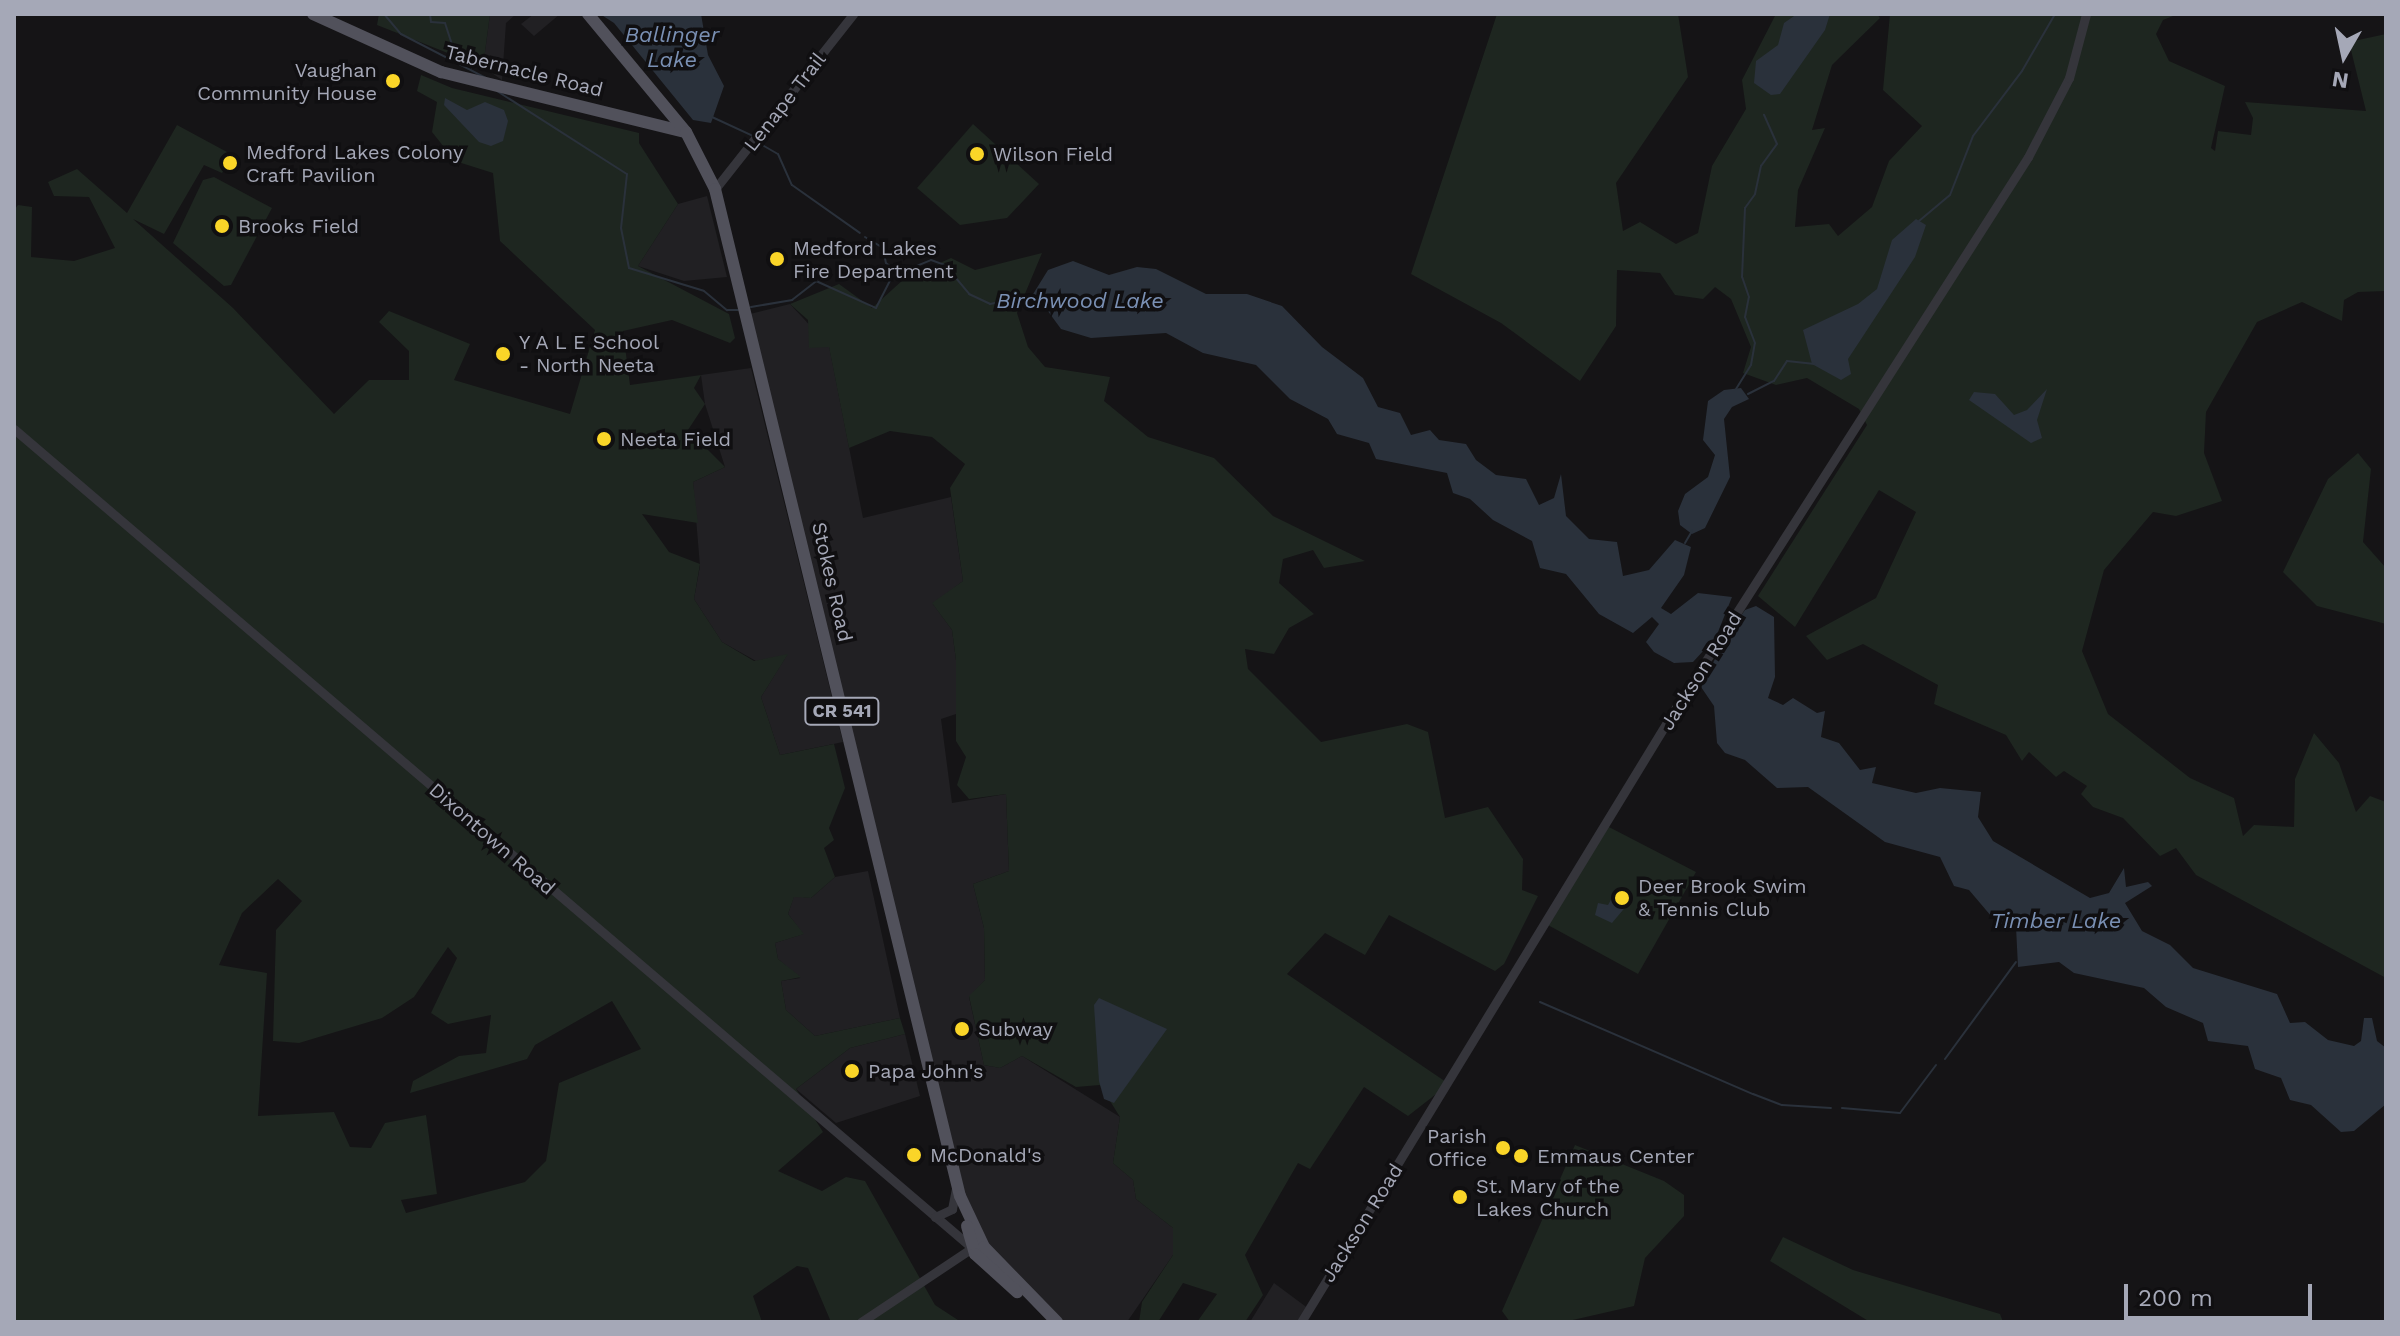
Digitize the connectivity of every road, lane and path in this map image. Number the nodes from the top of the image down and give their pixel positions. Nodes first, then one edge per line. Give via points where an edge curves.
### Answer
1 (313, 14) edge
2 (588, 14) edge
3 (853, 14) edge
4 (2086, 14) edge
5 (686, 132) junction
6 (715, 189) junction
7 (14, 429) edge
8 (956, 1181) junction
9 (935, 1217) junction
10 (976, 1245) junction
11 (1056, 1321) edge
12 (861, 1322) edge
13 (1301, 1322) edge

1 - 5 main road, Tabernacle Road via 441,72
2 - 5 main road, Stokes Road / CR 541
3 - 6 street, Lenape Trail
4 - 13 street, Jackson Road via 2074,67 2036,143 1675,709
5 - 6 main road, Stokes Road / CR 541
6 - 8 main road, Stokes Road / CR 541
7 - 9 street, Dixontown Road
8 - 9 street via 952,1209
8 - 10 main road, Stokes Road / CR 541
9 - 10 street, Dixontown Road
10 - 11 main road, Stokes Road / CR 541
10 - 11 main road, Stokes Road / CR 541 via 988,1269
10 - 12 street

